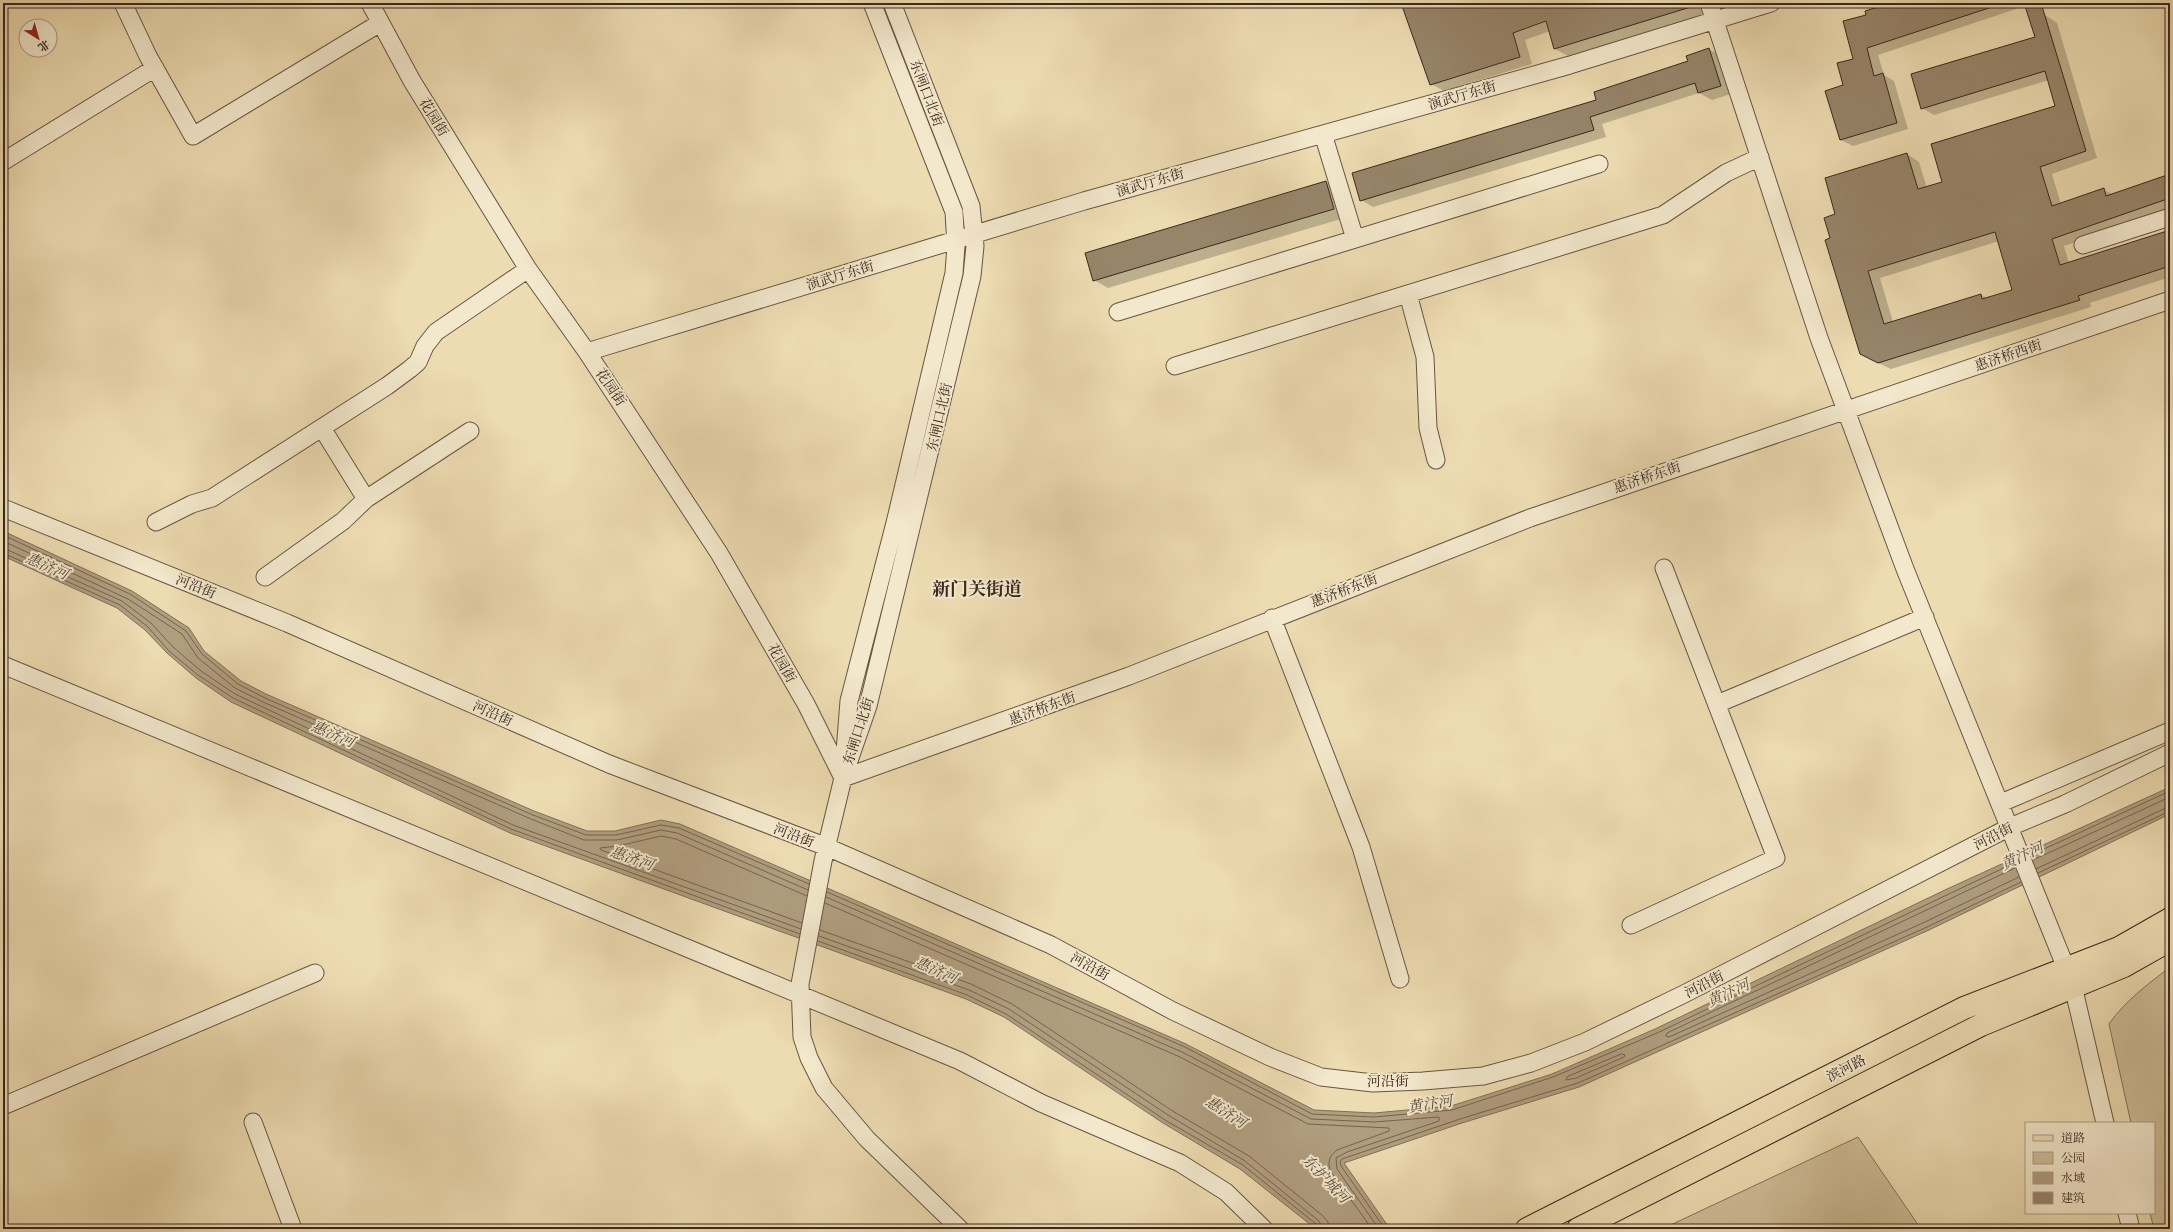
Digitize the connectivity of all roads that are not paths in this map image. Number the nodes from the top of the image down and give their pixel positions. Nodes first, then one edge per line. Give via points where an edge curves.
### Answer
1 (123, 3) edge
2 (370, 3) edge
3 (872, 3) edge
4 (892, 3) edge
5 (1709, 3) edge
6 (1771, 3) edge
7 (1715, 20) junction
8 (380, 23) junction
9 (155, 68) junction
10 (1322, 134) junction
11 (1760, 157) junction
12 (4, 161) edge
13 (1599, 164) dead end
14 (2170, 217) edge
15 (974, 234) junction
16 (1355, 239) junction
17 (956, 240) junction
18 (2083, 245) dead end
19 (528, 269) junction
20 (1408, 294) junction
21 (2170, 300) edge
22 (1118, 312) dead end
23 (587, 352) junction
24 (1175, 366) dead end
25 (1846, 409) junction
26 (322, 428) junction
27 (470, 431) dead end
28 (1436, 460) dead end
29 (366, 499) junction
30 (3, 508) edge
31 (156, 522) dead end
32 (1664, 568) dead end
33 (265, 577) dead end
34 (1925, 617) junction
35 (1272, 618) junction
36 (3, 665) edge
37 (1717, 704) junction
38 (2170, 731) edge
39 (2170, 753) edge
40 (843, 778) junction
41 (2001, 803) junction
42 (2013, 834) junction
43 (825, 854) junction
44 (2170, 919) edge
45 (1631, 925) dead end
46 (2170, 940) edge
47 (315, 973) dead end
48 (2070, 977) junction
49 (1400, 978) dead end
50 (800, 995) junction
51 (3, 1106) edge
52 (253, 1122) dead end
53 (2105, 1122) edge
54 (2127, 1214) edge
55 (293, 1229) edge
56 (960, 1229) edge
57 (1264, 1229) edge
58 (1527, 1229) edge
59 (1578, 1229) edge
60 (2131, 1229) edge

1 - 9 street
2 - 8 street, 花园街
3 - 17 street, 东闸口北街 via 954,212
4 - 15 street, 东闸口北街 via 971,206
5 - 7 street
6 - 7 street, 演武厅东街
7 - 10 street, 演武厅东街 via 1570,65
7 - 11 street
8 - 9 street via 193,136
8 - 19 street, 花园街 via 412,81
9 - 12 street
10 - 15 street, 演武厅东街
10 - 16 street
11 - 20 street via 1726,173 1663,215
11 - 25 street
13 - 16 street
14 - 18 street
15 - 17 street, 演武厅东街
15 - 40 street, 东闸口北街 via 972,276 914,520 868,706
16 - 22 street
17 - 23 street, 演武厅东街
17 - 40 street, 东闸口北街 via 954,273 850,701
19 - 23 street, 花园街
19 - 26 street via 436,332 425,346 418,362 410,369
20 - 24 street
20 - 28 street via 1424,357 1428,428
21 - 25 street, 惠济桥西街
23 - 40 street, 花园街 via 719,553 806,704
25 - 34 street
25 - 35 street, 惠济桥东街 via 1530,518
26 - 29 street
26 - 31 street via 212,498
27 - 29 street
29 - 33 street via 343,521
30 - 43 street, 河沿街 via 288,623 609,764
32 - 37 street
34 - 37 street
34 - 41 street
35 - 40 street, 惠济桥东街 via 1122,679
35 - 49 street via 1361,847
36 - 50 street
37 - 45 street via 1776,858
38 - 41 street
39 - 42 street, 河沿街 via 2065,804
40 - 43 street
41 - 42 street
42 - 43 street, 河沿街 via 1585,1042 1531,1063 1483,1076 1373,1083 1321,1077 1270,1057 1173,1012 1051,945
42 - 48 street
43 - 50 street via 803,959
44 - 48 main road, 滨河路
46 - 48 main road, 滨河路 via 2124,966
47 - 51 street
48 - 53 street
48 - 58 main road, 滨河路 via 1964,1008
48 - 59 main road, 滨河路 via 1981,1025
50 - 56 street via 802,1037 811,1064 824,1088 867,1139
50 - 57 street via 960,1061 1041,1103 1180,1163 1226,1192
52 - 55 street
54 - 60 street

